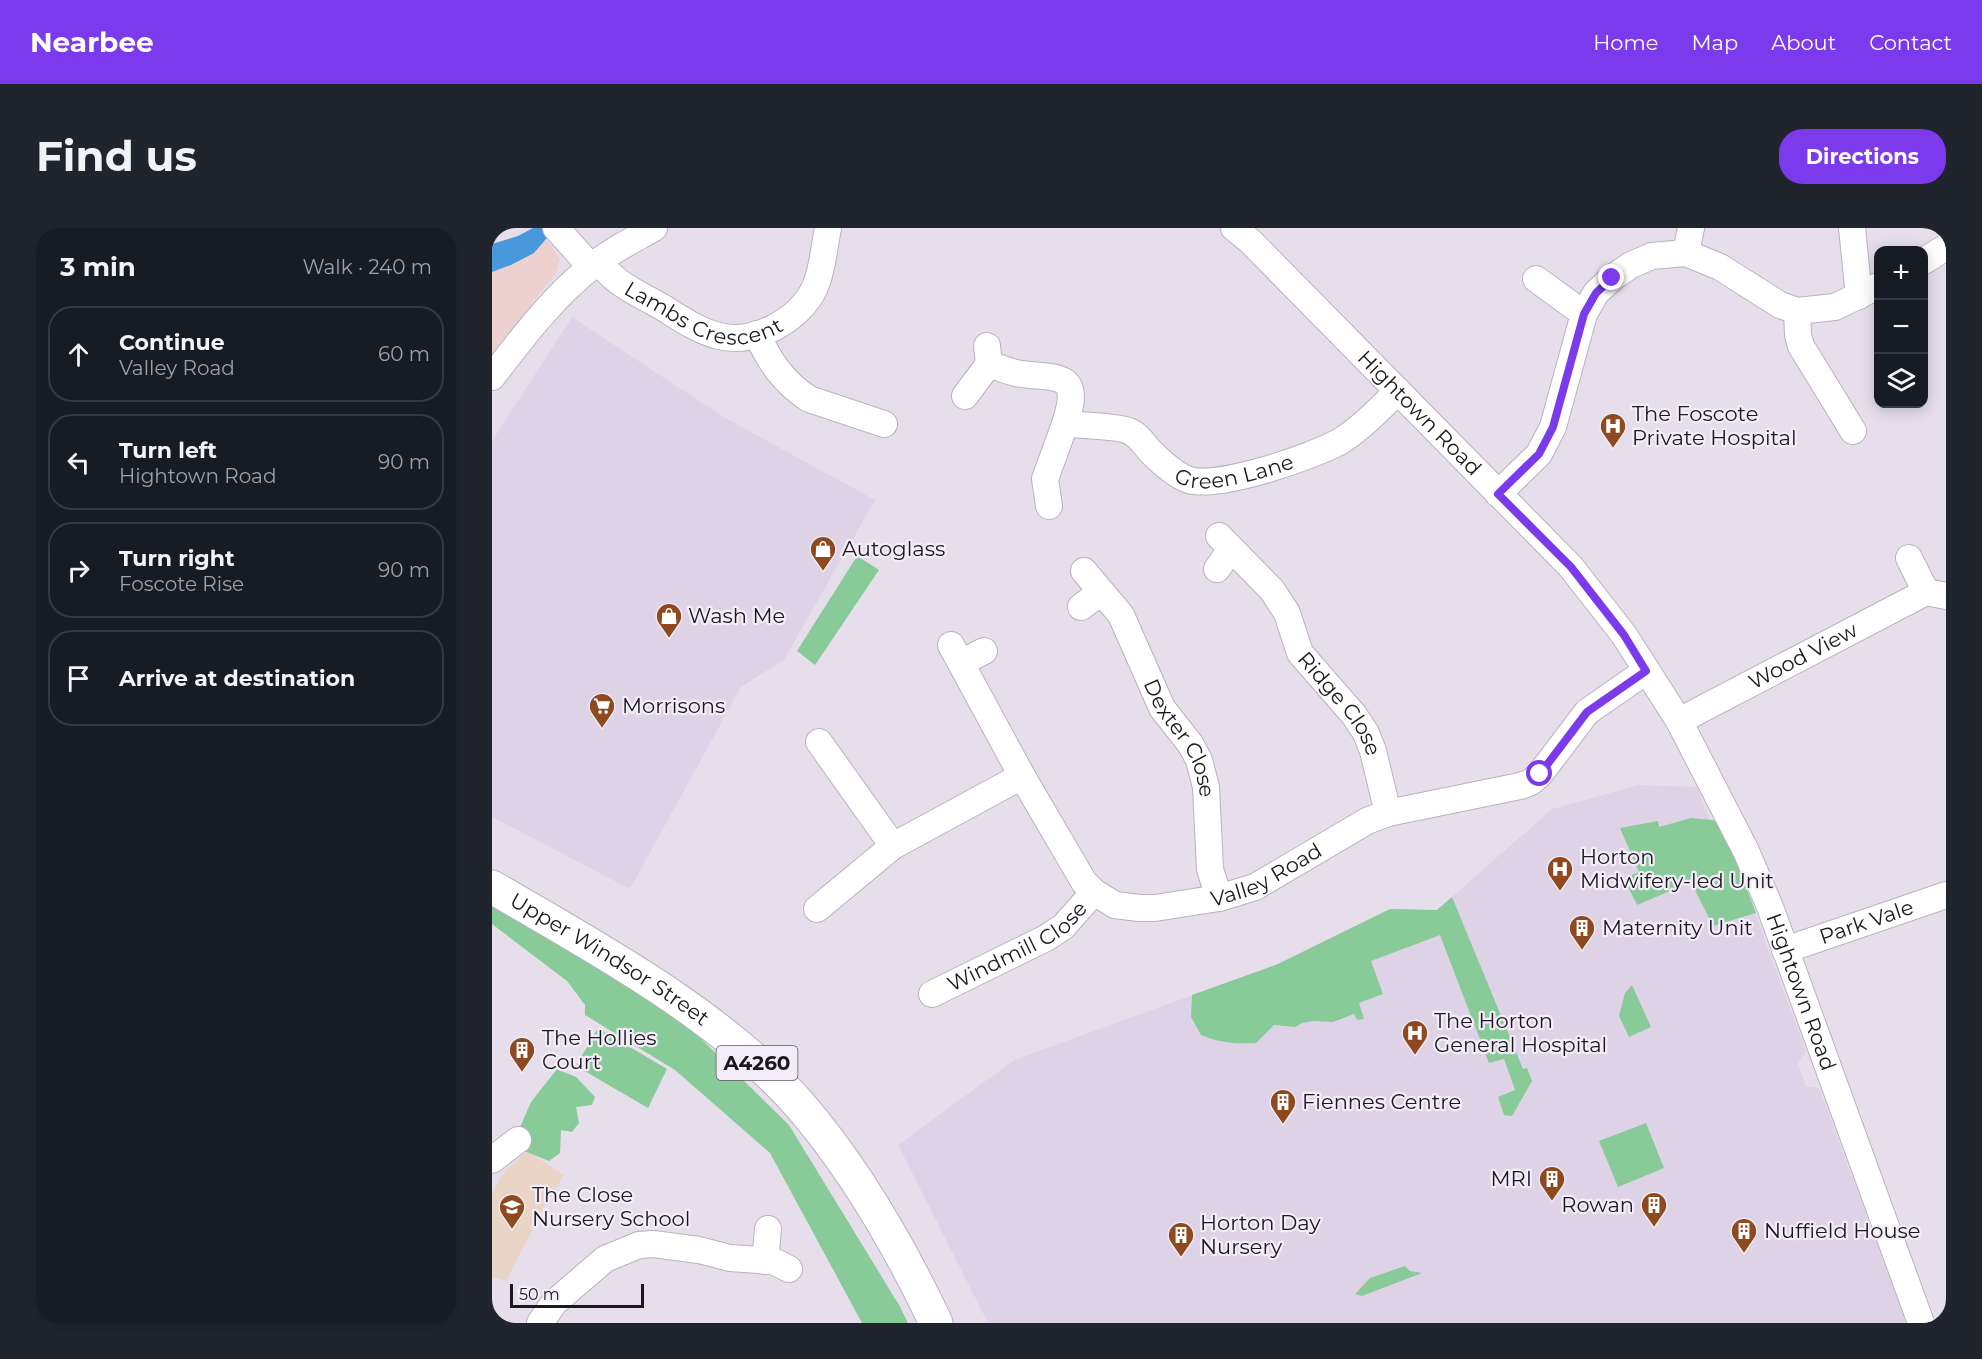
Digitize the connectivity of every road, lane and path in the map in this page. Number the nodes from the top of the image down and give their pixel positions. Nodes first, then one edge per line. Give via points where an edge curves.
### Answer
1 (654, 228) edge
2 (828, 228) edge
3 (1691, 228) edge
4 (1852, 228) edge
5 (1249, 232) edge
6 (562, 234) edge
7 (1946, 247) edge
8 (1686, 253) junction
9 (1928, 258) edge
10 (595, 264) junction
11 (1536, 279) dead end
12 (1869, 291) edge
13 (1797, 311) junction
14 (1584, 314) junction
15 (757, 334) junction
16 (492, 377) edge
17 (1398, 391) junction
18 (965, 396) dead end
19 (884, 424) dead end
20 (1065, 424) junction
21 (1852, 431) dead end
22 (1498, 494) junction
23 (1049, 506) dead end
24 (1222, 552) dead end
25 (1909, 558) dead end
26 (1084, 571) dead end
27 (1936, 594) edge
28 (984, 651) dead end
29 (1646, 671) junction
30 (1679, 721) junction
31 (819, 742) dead end
32 (1022, 776) junction
33 (1388, 813) junction
34 (893, 846) junction
35 (492, 887) edge
36 (1094, 892) junction
37 (1946, 895) edge
38 (1219, 898) junction
39 (817, 909) dead end
40 (1785, 950) junction
41 (932, 994) dead end
42 (518, 1140) dead end
43 (492, 1160) edge
44 (768, 1229) dead end
45 (765, 1261) junction
46 (789, 1269) dead end
47 (540, 1323) edge
48 (936, 1323) edge
49 (1921, 1323) edge

1 - 10 street
2 - 15 street, Lambs Crescent via 820,269 807,300 784,321
3 - 8 street
4 - 12 street
5 - 17 street, Hightown Road
6 - 10 street, Lambs Crescent
7 - 9 street
8 - 13 street via 1720,267 1772,301
8 - 14 street via 1652,256 1631,265 1596,293
10 - 15 street, Lambs Crescent via 695,327 730,338
10 - 16 street via 562,292
11 - 14 street
12 - 13 street via 1835,308
13 - 21 street via 1801,346
14 - 22 street via 1553,427 1539,454
15 - 19 street via 772,364 800,393
17 - 20 street, Green Lane via 1340,441 1262,470 1202,482 1178,474 1128,430
17 - 22 street, Hightown Road
18 - 20 street via 988,355 1017,374 1059,378 1066,383 1070,399
20 - 23 street via 1045,480
22 - 29 street, Hightown Road via 1571,567 1624,635
24 - 33 street, Ridge Close via 1272,590 1287,613 1300,653 1366,733
25 - 27 street, Wood View
26 - 38 street, Dexter Close via 1091,600 1121,615 1162,708 1199,760 1206,787 1210,869
27 - 30 street, Wood View
28 - 32 street, Valley Road via 956,654
29 - 30 street, Hightown Road
29 - 33 street, Valley Road via 1587,712 1531,782
30 - 40 street, Hightown Road via 1746,851
31 - 34 street
32 - 34 street
32 - 36 street, Valley Road via 1079,874
33 - 38 street, Valley Road via 1366,820 1255,887
34 - 39 street
35 - 48 main road, Upper Windsor Street / A4260 via 674,999 761,1067 822,1132 859,1182 914,1276
36 - 38 street, Valley Road via 1116,905 1138,908
36 - 41 street, Windmill Close via 1063,927 1046,938
37 - 40 street, Park Vale
40 - 49 street, Hightown Road
42 - 43 street
44 - 45 street
45 - 46 street
45 - 47 street via 639,1245 605,1259 554,1303

